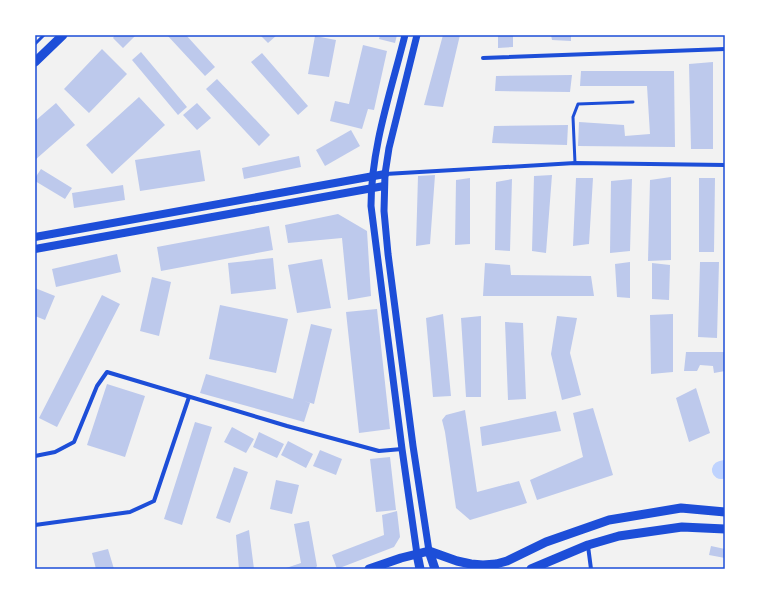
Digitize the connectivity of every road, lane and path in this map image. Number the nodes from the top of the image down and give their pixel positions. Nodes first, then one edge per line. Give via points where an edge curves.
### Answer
1 (44, 35) edge
2 (63, 35) edge
3 (405, 35) edge
4 (417, 35) edge
5 (35, 44) edge
6 (725, 49) edge
7 (483, 58) dead end
8 (35, 62) edge
9 (633, 102) dead end
10 (575, 163) junction
11 (725, 165) edge
12 (385, 174) junction
13 (372, 176) junction
14 (384, 186) junction
15 (371, 188) junction
16 (35, 237) edge
17 (35, 249) edge
18 (189, 397) junction
19 (402, 449) junction
20 (35, 456) edge
21 (725, 512) edge
22 (35, 525) edge
23 (725, 529) edge
24 (588, 545) junction
25 (429, 552) junction
26 (417, 554) junction
27 (507, 561) junction
28 (369, 569) edge
29 (420, 569) edge
30 (435, 569) edge
31 (500, 569) edge
32 (531, 569) edge
33 (591, 569) edge

1 - 5 lane
2 - 8 main road
3 - 13 street
4 - 12 street
6 - 7 street
9 - 10 lane via 578,104 573,118
10 - 11 street
10 - 12 street
12 - 13 main road
12 - 14 street
13 - 15 street
13 - 16 main road
14 - 15 main road
14 - 25 street via 388,254
15 - 17 main road
15 - 19 street via 371,206
18 - 19 street via 379,451
18 - 20 street via 107,372 97,386 74,442 55,452
18 - 22 street via 154,501 130,512
19 - 26 street
21 - 27 main road via 681,508 609,520 546,542
23 - 24 main road via 682,527 619,536
24 - 32 main road
24 - 33 street
25 - 26 main road
25 - 27 main road via 471,564
25 - 30 main road
26 - 28 main road
26 - 29 main road
27 - 31 main road

